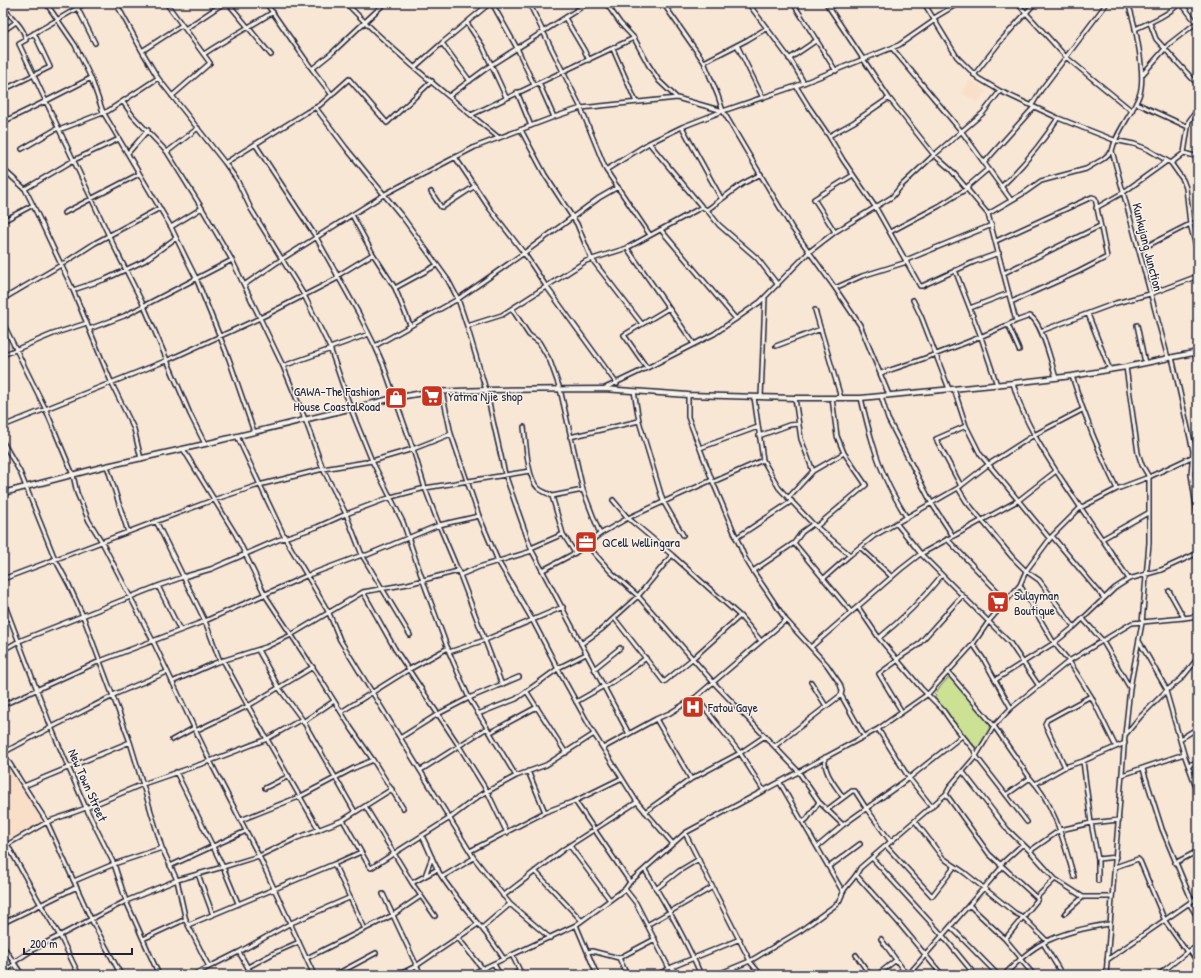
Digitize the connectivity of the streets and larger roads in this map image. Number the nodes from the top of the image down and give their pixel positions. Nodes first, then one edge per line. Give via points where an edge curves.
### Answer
1 (46, 3) edge
2 (75, 3) edge
3 (86, 3) edge
4 (116, 3) edge
5 (166, 3) edge
6 (213, 3) edge
7 (224, 3) edge
8 (228, 3) edge
9 (266, 3) edge
10 (348, 3) edge
11 (385, 3) edge
12 (491, 3) edge
13 (529, 3) edge
14 (588, 3) edge
15 (606, 3) edge
16 (663, 3) edge
17 (748, 3) edge
18 (793, 3) edge
19 (826, 3) edge
20 (836, 3) edge
21 (924, 3) edge
22 (959, 3) edge
23 (1017, 3) edge
24 (1035, 3) edge
25 (1107, 3) edge
26 (1128, 3) edge
27 (1181, 3) edge
28 (216, 7) junction
29 (3, 8) edge
30 (78, 8) junction
31 (830, 9) junction
32 (273, 12) junction
33 (1026, 12) junction
34 (565, 18) junction
35 (58, 19) junction
36 (934, 19) junction
37 (16, 22) junction
38 (365, 22) junction
39 (467, 23) junction
40 (1150, 23) junction
41 (1197, 24) edge
42 (182, 25) junction
43 (249, 28) junction
44 (767, 28) junction
45 (186, 29) junction
46 (1135, 29) junction
47 (3, 31) edge
48 (543, 32) junction
49 (34, 33) junction
50 (26, 38) junction
51 (634, 38) junction
52 (817, 40) junction
53 (95, 43) dead end
54 (442, 43) junction
55 (738, 45) junction
56 (517, 48) junction
57 (892, 48) junction
58 (1165, 48) junction
59 (613, 49) junction
60 (142, 51) junction
61 (204, 54) junction
62 (271, 55) dead end
63 (1066, 57) junction
64 (789, 58) junction
65 (863, 59) junction
66 (589, 60) junction
67 (704, 62) junction
68 (491, 65) junction
69 (415, 67) junction
70 (312, 69) junction
71 (836, 71) junction
72 (563, 72) junction
73 (974, 75) junction
74 (1142, 75) junction
75 (34, 76) junction
76 (90, 78) junction
77 (158, 78) junction
78 (432, 81) junction
79 (470, 81) junction
80 (539, 83) junction
81 (804, 83) junction
82 (534, 85) junction
83 (1198, 85) edge
84 (796, 86) junction
85 (3, 90) edge
86 (1000, 91) junction
87 (517, 92) junction
88 (332, 95) junction
89 (172, 96) junction
90 (449, 96) junction
91 (506, 97) junction
92 (677, 98) junction
93 (764, 98) junction
94 (889, 98) junction
95 (46, 101) junction
96 (123, 102) junction
97 (636, 102) junction
98 (1136, 103) junction
99 (1033, 106) junction
100 (316, 108) junction
101 (581, 108) junction
102 (1198, 109) edge
103 (723, 111) junction
104 (1132, 111) junction
105 (103, 112) junction
106 (471, 115) junction
107 (554, 117) junction
108 (1058, 118) junction
109 (3, 122) edge
110 (531, 126) junction
111 (1188, 127) junction
112 (198, 128) junction
113 (682, 128) junction
114 (58, 129) junction
115 (148, 130) junction
116 (521, 130) junction
117 (962, 132) junction
118 (829, 136) junction
119 (499, 138) junction
120 (119, 139) junction
121 (1114, 140) junction
122 (649, 143) junction
123 (256, 144) junction
124 (22, 149) dead end
125 (1112, 151) junction
126 (167, 152) junction
127 (128, 153) junction
128 (1184, 153) junction
129 (934, 154) junction
130 (456, 157) junction
131 (1198, 157) edge
132 (74, 160) junction
133 (1169, 162) junction
134 (225, 163) junction
135 (984, 163) junction
136 (988, 168) junction
137 (3, 169) edge
138 (606, 170) junction
139 (139, 174) junction
140 (761, 174) junction
141 (853, 175) junction
142 (475, 186) junction
143 (618, 187) junction
144 (967, 187) junction
145 (1001, 187) junction
146 (25, 189) junction
147 (431, 192) dead end
148 (1124, 192) junction
149 (385, 194) junction
150 (721, 198) junction
151 (92, 200) junction
152 (1011, 200) junction
153 (33, 205) junction
154 (702, 207) junction
155 (160, 208) junction
156 (202, 208) junction
157 (876, 208) junction
158 (1096, 208) junction
159 (706, 210) junction
160 (64, 214) dead end
161 (988, 214) junction
162 (352, 215) junction
163 (573, 217) junction
164 (3, 221) edge
165 (1198, 223) edge
166 (1190, 224) junction
167 (992, 225) junction
168 (1100, 226) junction
169 (171, 227) junction
170 (661, 230) junction
171 (835, 232) junction
172 (890, 232) junction
173 (650, 235) junction
174 (109, 236) junction
175 (316, 237) junction
176 (176, 238) junction
177 (996, 241) junction
178 (627, 248) junction
179 (1139, 250) junction
180 (809, 252) junction
181 (524, 253) junction
182 (999, 253) junction
183 (373, 254) junction
184 (1198, 254) edge
185 (591, 258) junction
186 (282, 259) junction
187 (232, 260) junction
188 (906, 261) junction
189 (61, 265) junction
190 (437, 265) junction
191 (125, 270) junction
192 (956, 270) junction
193 (1004, 273) junction
194 (1198, 276) edge
195 (337, 277) junction
196 (196, 278) junction
197 (244, 285) junction
198 (778, 285) junction
199 (546, 286) junction
200 (395, 288) junction
201 (835, 288) junction
202 (73, 290) junction
203 (1009, 293) junction
204 (1150, 294) junction
205 (304, 295) junction
206 (458, 298) junction
207 (765, 298) junction
208 (3, 299) edge
209 (913, 300) dead end
210 (1011, 302) junction
211 (144, 306) junction
212 (669, 308) junction
213 (970, 308) junction
214 (512, 309) junction
215 (815, 310) dead end
216 (1088, 314) junction
217 (260, 318) junction
218 (736, 318) junction
219 (1016, 321) junction
220 (3, 323) edge
221 (87, 323) junction
222 (642, 324) junction
223 (410, 325) junction
224 (1008, 325) junction
225 (1137, 325) dead end
226 (467, 326) junction
227 (89, 329) junction
228 (821, 329) junction
229 (1041, 331) junction
230 (369, 334) junction
231 (219, 336) junction
232 (981, 337) junction
233 (694, 344) junction
234 (375, 346) junction
235 (776, 346) dead end
236 (331, 348) junction
237 (17, 349) junction
238 (1019, 350) dead end
239 (1196, 352) edge
240 (3, 355) edge
241 (936, 355) junction
242 (1170, 358) junction
243 (168, 360) junction
244 (1146, 363) junction
245 (1198, 363) edge
246 (283, 366) junction
247 (1126, 367) junction
248 (647, 368) junction
249 (1110, 370) junction
250 (881, 373) junction
251 (1072, 376) junction
252 (1056, 378) junction
253 (1013, 383) junction
254 (112, 384) junction
255 (617, 384) junction
256 (997, 385) junction
257 (560, 389) junction
258 (604, 389) junction
259 (952, 389) junction
260 (486, 390) junction
261 (442, 391) junction
262 (634, 391) junction
263 (688, 395) junction
264 (881, 396) junction
265 (889, 396) junction
266 (754, 397) junction
267 (761, 397) junction
268 (394, 398) junction
269 (795, 398) junction
270 (832, 398) junction
271 (841, 398) junction
272 (861, 398) junction
273 (351, 409) junction
274 (46, 410) junction
275 (1082, 410) junction
276 (305, 419) junction
277 (639, 422) junction
278 (798, 424) junction
279 (3, 426) edge
280 (966, 426) junction
281 (524, 427) dead end
282 (758, 427) junction
283 (254, 432) junction
284 (451, 434) junction
285 (1034, 434) junction
286 (237, 436) junction
287 (759, 436) junction
288 (570, 437) junction
289 (3, 442) edge
290 (205, 444) junction
291 (700, 448) junction
292 (183, 449) junction
293 (413, 449) junction
294 (844, 453) junction
295 (1198, 454) edge
296 (1192, 456) junction
297 (141, 459) junction
298 (764, 460) junction
299 (372, 461) junction
300 (989, 464) junction
301 (107, 466) junction
302 (323, 469) junction
303 (530, 471) junction
304 (813, 471) junction
305 (1056, 471) junction
306 (505, 474) junction
307 (73, 475) junction
308 (1149, 477) junction
309 (467, 481) junction
310 (712, 481) junction
311 (259, 485) junction
312 (960, 487) junction
313 (26, 488) junction
314 (425, 488) junction
315 (1117, 489) junction
316 (583, 490) junction
317 (3, 493) edge
318 (552, 496) junction
319 (390, 497) junction
320 (788, 498) junction
321 (213, 500) junction
322 (613, 500) dead end
323 (1019, 500) junction
324 (664, 501) junction
325 (792, 501) junction
326 (932, 504) junction
327 (1080, 508) junction
328 (1148, 513) junction
329 (346, 514) junction
330 (479, 516) junction
331 (628, 518) junction
332 (906, 518) junction
333 (1198, 520) edge
334 (156, 521) junction
335 (982, 521) junction
336 (896, 523) junction
337 (814, 524) junction
338 (439, 525) junction
339 (817, 526) junction
340 (128, 532) junction
341 (563, 534) junction
342 (600, 534) junction
343 (683, 535) dead end
344 (953, 536) junction
345 (285, 538) junction
346 (408, 538) junction
347 (736, 538) junction
348 (1051, 538) junction
349 (947, 539) junction
350 (1102, 539) junction
351 (102, 542) junction
352 (794, 543) junction
353 (587, 545) junction
354 (860, 547) junction
355 (532, 549) junction
356 (575, 553) junction
357 (1198, 553) edge
358 (245, 554) junction
359 (921, 554) junction
360 (362, 555) junction
361 (672, 555) junction
362 (850, 555) junction
363 (55, 560) junction
364 (498, 561) junction
365 (543, 570) junction
366 (1026, 571) junction
367 (753, 572) junction
368 (459, 573) junction
369 (1147, 574) junction
370 (942, 575) junction
371 (306, 576) junction
372 (183, 577) junction
373 (892, 577) junction
374 (3, 579) edge
375 (824, 579) junction
376 (1129, 579) junction
377 (422, 581) junction
378 (1020, 585) junction
379 (158, 586) junction
380 (381, 588) junction
381 (1169, 591) dead end
382 (363, 592) junction
383 (266, 595) junction
384 (130, 596) junction
385 (638, 596) junction
386 (962, 596) junction
387 (1104, 598) junction
388 (3, 600) edge
389 (1006, 600) junction
390 (562, 607) junction
391 (858, 607) junction
392 (851, 612) junction
393 (329, 613) junction
394 (83, 616) junction
395 (740, 616) junction
396 (1198, 616) edge
397 (1184, 618) junction
398 (615, 619) junction
399 (1083, 619) junction
400 (786, 620) junction
401 (205, 621) junction
402 (533, 621) junction
403 (989, 621) junction
404 (1142, 623) junction
405 (1074, 627) junction
406 (180, 630) junction
407 (291, 635) junction
408 (410, 635) dead end
409 (879, 638) junction
410 (485, 640) junction
411 (1102, 640) junction
412 (153, 641) junction
413 (761, 641) junction
414 (1139, 641) junction
415 (19, 642) junction
416 (1054, 643) junction
417 (581, 644) junction
418 (973, 644) junction
419 (811, 647) junction
420 (620, 648) dead end
421 (3, 650) edge
422 (258, 650) junction
423 (448, 650) junction
424 (586, 654) junction
425 (646, 658) junction
426 (1198, 658) edge
427 (692, 659) junction
428 (897, 660) junction
429 (100, 661) junction
430 (222, 661) junction
431 (1069, 661) junction
432 (1024, 662) junction
433 (313, 667) junction
434 (558, 669) junction
435 (594, 669) junction
436 (408, 670) junction
437 (167, 672) junction
438 (948, 672) junction
439 (519, 677) dead end
440 (995, 680) junction
441 (172, 682) junction
442 (713, 682) junction
443 (811, 682) dead end
444 (502, 685) junction
445 (604, 686) junction
446 (1039, 686) junction
447 (279, 688) junction
448 (1130, 688) junction
449 (36, 690) junction
450 (1167, 690) junction
451 (527, 692) junction
452 (372, 693) junction
453 (928, 694) junction
454 (841, 695) junction
455 (113, 696) junction
456 (1091, 696) junction
457 (696, 697) junction
458 (469, 698) junction
459 (334, 702) junction
460 (576, 702) junction
461 (3, 704) edge
462 (248, 706) junction
463 (826, 706) junction
464 (537, 708) junction
465 (1011, 708) junction
466 (341, 712) junction
467 (902, 712) junction
468 (438, 714) junction
469 (478, 714) junction
470 (656, 720) junction
471 (302, 721) junction
472 (994, 726) junction
473 (51, 727) junction
474 (487, 728) junction
475 (1198, 728) edge
476 (194, 729) junction
477 (878, 729) junction
478 (489, 733) junction
479 (594, 734) junction
480 (629, 734) junction
481 (1126, 735) junction
482 (765, 736) junction
483 (864, 736) junction
484 (962, 736) junction
485 (400, 738) junction
486 (267, 739) junction
487 (1180, 739) junction
488 (172, 740) dead end
489 (130, 742) junction
490 (1125, 743) junction
491 (459, 746) junction
492 (775, 746) junction
493 (1116, 747) junction
494 (603, 748) junction
495 (3, 753) edge
496 (566, 753) junction
497 (740, 753) junction
498 (1184, 754) junction
499 (976, 756) junction
500 (824, 757) junction
501 (374, 760) junction
502 (210, 761) junction
503 (1083, 761) junction
504 (1198, 762) edge
505 (1188, 765) junction
506 (1065, 767) junction
507 (69, 768) junction
508 (1143, 769) junction
509 (421, 770) junction
510 (528, 771) junction
511 (798, 771) junction
512 (176, 772) junction
513 (963, 772) junction
514 (289, 776) junction
515 (516, 776) junction
516 (1122, 776) junction
517 (336, 777) junction
518 (622, 778) junction
519 (909, 778) junction
520 (1030, 778) junction
521 (690, 779) junction
522 (780, 783) junction
523 (143, 784) junction
524 (1035, 784) junction
525 (24, 786) junction
526 (265, 788) dead end
527 (392, 789) junction
528 (487, 791) junction
529 (764, 791) junction
530 (1198, 792) edge
531 (946, 794) junction
532 (1006, 795) junction
533 (300, 796) junction
534 (843, 797) junction
535 (574, 800) junction
536 (637, 802) junction
537 (820, 802) junction
538 (365, 806) junction
539 (932, 806) junction
540 (86, 808) junction
541 (404, 808) dead end
542 (866, 808) junction
543 (828, 809) junction
544 (355, 812) junction
545 (545, 812) junction
546 (645, 812) junction
547 (450, 818) junction
548 (240, 820) junction
549 (343, 820) junction
550 (1119, 820) junction
551 (915, 821) junction
552 (47, 822) junction
553 (803, 822) junction
554 (1027, 822) dead end
555 (1091, 823) junction
556 (843, 825) junction
557 (319, 830) junction
558 (1060, 830) junction
559 (594, 831) junction
560 (246, 832) junction
561 (507, 833) junction
562 (685, 833) junction
563 (422, 836) junction
564 (891, 842) junction
565 (8, 844) junction
566 (673, 844) junction
567 (860, 844) dead end
568 (1023, 844) junction
569 (570, 846) junction
570 (817, 846) junction
571 (886, 846) junction
572 (3, 847) edge
573 (213, 847) junction
574 (162, 848) junction
575 (470, 851) junction
576 (1030, 851) junction
577 (1198, 851) edge
578 (362, 852) junction
579 (395, 852) junction
580 (259, 856) junction
581 (432, 857) junction
582 (1116, 857) junction
583 (474, 858) junction
584 (872, 858) junction
585 (699, 859) junction
586 (1098, 859) junction
587 (1175, 863) junction
588 (114, 864) junction
589 (334, 864) junction
590 (170, 866) junction
591 (956, 866) junction
592 (1001, 866) junction
593 (224, 867) junction
594 (829, 867) junction
595 (1115, 867) junction
596 (438, 869) junction
597 (644, 870) junction
598 (535, 871) junction
599 (198, 874) junction
600 (425, 876) junction
601 (856, 876) junction
602 (442, 877) junction
603 (1074, 877) dead end
604 (1055, 879) junction
605 (177, 880) junction
606 (74, 881) junction
607 (1098, 881) dead end
608 (630, 882) junction
609 (412, 883) junction
610 (713, 887) junction
611 (77, 888) junction
612 (984, 888) junction
613 (274, 889) junction
614 (625, 889) junction
615 (656, 889) junction
616 (843, 892) junction
617 (383, 894) dead end
618 (420, 896) junction
619 (503, 896) junction
620 (1037, 897) junction
621 (1083, 897) junction
622 (1112, 897) junction
623 (1198, 897) edge
624 (349, 898) junction
625 (610, 900) junction
626 (126, 901) junction
627 (1191, 902) junction
628 (238, 903) junction
629 (510, 904) junction
630 (41, 905) junction
631 (969, 906) junction
632 (670, 911) junction
633 (1064, 914) dead end
634 (213, 915) junction
635 (393, 915) junction
636 (435, 916) dead end
637 (1023, 917) junction
638 (1198, 918) edge
639 (91, 919) junction
640 (186, 919) junction
641 (581, 920) junction
642 (1165, 920) junction
643 (3, 923) edge
644 (291, 923) junction
645 (478, 924) junction
646 (647, 924) junction
647 (1109, 924) junction
648 (188, 925) junction
649 (576, 925) junction
650 (951, 927) junction
651 (482, 928) junction
652 (365, 929) junction
653 (60, 936) junction
654 (943, 936) junction
655 (458, 938) junction
656 (550, 938) junction
657 (740, 938) junction
658 (143, 939) junction
659 (655, 939) junction
660 (881, 939) dead end
661 (1005, 939) junction
662 (1047, 941) junction
663 (299, 942) junction
664 (1043, 943) junction
665 (3, 946) edge
666 (1198, 946) edge
667 (240, 952) junction
668 (588, 952) junction
669 (1189, 952) junction
670 (376, 953) dead end
671 (512, 955) junction
672 (856, 956) dead end
673 (926, 956) junction
674 (307, 958) junction
675 (618, 958) junction
676 (694, 958) junction
677 (504, 959) junction
678 (1020, 959) junction
679 (896, 960) junction
680 (1107, 960) junction
681 (750, 961) junction
682 (14, 963) junction
683 (1198, 963) edge
684 (494, 964) junction
685 (416, 966) junction
686 (208, 968) junction
687 (248, 968) junction
688 (671, 968) junction
689 (483, 969) junction
690 (119, 971) junction
691 (520, 971) junction
692 (726, 971) junction
693 (3, 972) edge
694 (1162, 973) edge
695 (22, 975) edge
696 (79, 975) edge
697 (110, 975) edge
698 (121, 975) edge
699 (158, 975) edge
700 (193, 975) edge
701 (252, 975) edge
702 (314, 975) edge
703 (335, 975) edge
704 (398, 975) edge
705 (421, 975) edge
706 (469, 975) edge
707 (500, 975) edge
708 (512, 975) edge
709 (522, 975) edge
710 (597, 975) edge
711 (627, 975) edge
712 (657, 975) edge
713 (676, 975) edge
714 (701, 975) edge
715 (716, 975) edge
716 (727, 975) edge
717 (761, 975) edge
718 (870, 975) edge
719 (877, 975) edge
720 (908, 975) edge
721 (942, 975) edge
722 (975, 975) edge
723 (998, 975) edge
724 (1004, 975) edge
725 (1034, 975) edge
726 (1059, 975) edge
727 (1106, 975) edge
728 (1166, 975) edge

1 - 35 street
2 - 30 street
3 - 30 street
4 - 60 street
5 - 42 street
6 - 28 street
7 - 28 street
8 - 43 street
9 - 32 street
10 - 38 street
11 - 38 street
12 - 39 street
12 - 56 street
13 - 48 street
14 - 34 street
15 - 51 street
16 - 67 street
17 - 44 street
18 - 52 street
19 - 31 street
20 - 31 street
21 - 36 street
22 - 36 street
23 - 33 street
24 - 33 street
25 - 63 street
26 - 46 street
27 - 40 street
27 - 41 street
28 - 45 street
29 - 37 street
30 - 35 street
30 - 53 street
31 - 65 street
32 - 43 street
32 - 70 street
33 - 63 street
33 - 73 street
34 - 48 street
34 - 66 street
35 - 49 street
35 - 76 street via 75,45
36 - 57 street
36 - 73 street via 957,57
37 - 47 street
37 - 50 street
38 - 69 street
38 - 70 street
39 - 54 street
39 - 68 street
40 - 46 street
40 - 58 street via 1156,38
41 - 58 street
42 - 45 street
42 - 60 street
43 - 61 street
43 - 62 street
44 - 55 street
44 - 64 street
45 - 61 street
46 - 74 street
48 - 56 street
48 - 72 street
49 - 50 street
49 - 75 street via 50,66 49,69
50 - 75 street via 19,44
51 - 59 street
51 - 92 street via 660,81
52 - 64 street
52 - 71 street
54 - 69 street
54 - 79 street
55 - 67 street
55 - 93 street
56 - 68 street
56 - 82 street
57 - 65 street
57 - 117 street
58 - 74 street
58 - 83 street
59 - 66 street
59 - 97 street
60 - 77 street
61 - 89 street via 210,63
63 - 99 street
63 - 104 street
64 - 81 street
65 - 71 street
65 - 94 street
66 - 72 street
67 - 103 street
68 - 79 street
68 - 91 street
69 - 78 street
70 - 88 street
71 - 81 street
72 - 80 street
72 - 101 street
73 - 86 street
74 - 98 street via 1143,83
75 - 85 street
75 - 95 street
76 - 95 street
76 - 105 street
77 - 89 street
77 - 96 street
78 - 88 street via 387,123 350,80
78 - 90 street
79 - 90 street
80 - 82 street
80 - 107 street
81 - 84 street
82 - 87 street
84 - 93 street
84 - 118 street
86 - 99 street
86 - 117 street via 983,113
87 - 91 street
87 - 110 street
88 - 100 street
89 - 112 street
90 - 106 street
91 - 106 street
92 - 97 street
92 - 103 street
93 - 103 street
94 - 118 street
94 - 129 street
95 - 109 street
95 - 114 street
96 - 105 street
96 - 115 street
97 - 101 street
98 - 104 street
98 - 111 street
99 - 108 street
99 - 135 street
100 - 123 street
100 - 149 street
101 - 107 street
101 - 138 street
102 - 111 street via 1189,121
103 - 113 street
103 - 140 street
104 - 121 street
105 - 114 street
105 - 120 street
106 - 119 street
107 - 110 street
108 - 121 street
108 - 145 street via 1037,148
110 - 116 street
111 - 128 street
112 - 126 street
112 - 134 street
113 - 122 street
113 - 150 street
114 - 124 street
114 - 132 street
115 - 126 street
115 - 127 street
116 - 119 street
116 - 163 street via 545,175
117 - 129 street
117 - 135 street
118 - 141 street
119 - 130 street
120 - 127 street
120 - 132 street
121 - 125 street, Kunkujang Junction
121 - 133 street via 1147,149
122 - 138 street
122 - 154 street
123 - 134 street
123 - 175 street
125 - 148 street, Kunkujang Junction
125 - 152 street via 1086,169 1041,181
126 - 156 street
127 - 139 street
128 - 131 street
128 - 133 street
129 - 144 street
129 - 157 street via 892,197
130 - 142 street
130 - 149 street
132 - 146 street
132 - 151 street
133 - 148 street
133 - 166 street via 1186,188
134 - 186 street
135 - 136 street
136 - 144 street
136 - 145 street
137 - 146 street
138 - 143 street
139 - 151 street
139 - 155 street
140 - 150 street
140 - 180 street
141 - 157 street
141 - 171 street via 814,199
142 - 147 street via 443,207
142 - 181 street via 490,210
143 - 163 street
143 - 173 street
144 - 161 street
144 - 172 street
145 - 152 street
146 - 153 street
148 - 158 street
148 - 179 street, Kunkujang Junction
149 - 162 street
149 - 190 street
150 - 159 street
151 - 160 street
151 - 174 street
152 - 161 street
153 - 164 street
153 - 189 street
154 - 159 street
154 - 170 street
155 - 169 street
155 - 174 street
156 - 169 street
156 - 187 street
157 - 171 street
157 - 172 street
158 - 168 street
158 - 177 street via 1095,198 1092,197
159 - 198 street via 719,225 757,258
161 - 167 street
162 - 175 street
162 - 183 street
163 - 181 street
163 - 185 street
165 - 166 street
166 - 179 street
166 - 184 street
167 - 177 street
167 - 188 street
168 - 193 street
168 - 210 street via 1107,257
169 - 176 street
170 - 173 street
170 - 218 street
171 - 180 street
172 - 188 street
173 - 178 street
174 - 189 street
174 - 191 street
175 - 186 street
175 - 195 street
176 - 191 street via 144,261
176 - 196 street
177 - 182 street
178 - 185 street
178 - 212 street
179 - 204 street, Kunkujang Junction
180 - 198 street
180 - 201 street
181 - 199 street
181 - 206 street
182 - 192 street
182 - 193 street
183 - 195 street
183 - 200 street
185 - 199 street
185 - 222 street
186 - 197 street
186 - 205 street
187 - 196 street
187 - 197 street
188 - 192 street via 920,286
188 - 201 street
189 - 202 street
189 - 208 street
190 - 200 street
190 - 206 street
191 - 202 street
191 - 211 street
192 - 213 street
193 - 203 street
194 - 204 street
195 - 205 street
195 - 230 street
196 - 211 street
196 - 231 street
197 - 217 street
198 - 207 street
199 - 214 street
199 - 255 street
200 - 223 street
201 - 250 street via 860,325
202 - 221 street
203 - 210 street
203 - 213 street
204 - 216 street
204 - 242 street, Kunkujang Junction
205 - 217 street
205 - 236 street
206 - 223 street
206 - 226 street
207 - 218 street
207 - 267 street
209 - 241 street
210 - 219 street
211 - 227 street
211 - 243 street
212 - 222 street
212 - 233 street
213 - 232 street
214 - 226 street via 502,315
214 - 257 street via 529,335 543,348
215 - 228 street
216 - 229 street
216 - 249 street
217 - 231 street
217 - 246 street
218 - 233 street via 714,334
219 - 224 street
219 - 229 street via 1030,316 1034,318
220 - 237 street
221 - 227 street
221 - 237 street
222 - 248 street via 624,336
223 - 234 street
224 - 232 street
224 - 238 street
225 - 244 street
226 - 260 street
227 - 254 street
228 - 235 street
228 - 271 street
229 - 252 street
230 - 234 street
230 - 236 street
231 - 243 street
231 - 283 street
232 - 241 street
232 - 256 street
233 - 248 street
234 - 268 street
236 - 246 street
236 - 273 street
237 - 240 street
237 - 274 street
239 - 242 street
239 - 245 street
241 - 250 street
241 - 259 street
242 - 244 street
242 - 296 street, Kunkujang Junction via 1193,451
243 - 254 street
243 - 290 street
244 - 247 street
246 - 276 street
247 - 249 street
247 - 308 street via 1138,453
248 - 255 street
249 - 251 street
250 - 265 street
251 - 252 street
251 - 275 street
252 - 253 street
253 - 256 street
253 - 285 street
254 - 274 street
254 - 297 street via 134,429
255 - 258 street
256 - 259 street
257 - 258 street
257 - 260 street
257 - 288 street
258 - 262 street
259 - 265 street
259 - 280 street
260 - 261 street
260 - 306 street
261 - 268 street
261 - 284 street
262 - 263 street
262 - 277 street
263 - 266 street
263 - 291 street via 688,417
264 - 265 street
264 - 272 street
264 - 326 street via 888,419
266 - 267 street
266 - 282 street
267 - 269 street
268 - 273 street
268 - 293 street
269 - 270 street
269 - 278 street
270 - 271 street
270 - 294 street via 837,436
271 - 272 street
272 - 332 street via 878,458
273 - 276 street
273 - 299 street
274 - 279 street
274 - 307 street
275 - 285 street
275 - 315 street
276 - 283 street
276 - 302 street
277 - 288 street
277 - 324 street
278 - 287 street
278 - 304 street via 800,439
280 - 300 street via 980,454
280 - 312 street via 936,439
281 - 303 street
282 - 287 street
282 - 291 street
283 - 286 street
284 - 293 street
284 - 309 street
285 - 300 street
285 - 305 street
286 - 290 street
286 - 311 street
287 - 298 street
288 - 316 street
289 - 313 street
290 - 292 street
291 - 310 street
292 - 297 street
292 - 321 street
293 - 299 street
293 - 314 street
294 - 304 street
294 - 339 street via 866,485
295 - 296 street
296 - 308 street
296 - 333 street, Kunkujang Junction via 1191,474
297 - 301 street
298 - 310 street
298 - 320 street via 779,488
299 - 302 street
299 - 319 street
300 - 312 street
300 - 323 street
301 - 307 street
301 - 340 street
302 - 311 street
302 - 329 street
303 - 306 street
303 - 318 street via 538,488
304 - 320 street
305 - 323 street
305 - 327 street
306 - 309 street
306 - 355 street
307 - 313 street
307 - 351 street via 88,520
308 - 315 street
308 - 328 street
309 - 314 street
309 - 330 street
310 - 324 street
310 - 347 street
311 - 321 street
311 - 345 street
312 - 326 street
312 - 335 street via 966,501
313 - 317 street
313 - 363 street
314 - 319 street
314 - 338 street
315 - 327 street
316 - 318 street
316 - 342 street
318 - 341 street
319 - 329 street
319 - 346 street
320 - 325 street
321 - 334 street
321 - 358 street
322 - 331 street
323 - 335 street
323 - 348 street
324 - 331 street
324 - 343 street
325 - 337 street
325 - 347 street
326 - 332 street
326 - 344 street
327 - 348 street
327 - 350 street
328 - 350 street
328 - 369 street
329 - 345 street
329 - 360 street
330 - 338 street
330 - 364 street
331 - 342 street
331 - 361 street
332 - 336 street
334 - 340 street
334 - 372 street
335 - 344 street
335 - 366 street
336 - 354 street
336 - 359 street
337 - 339 street
337 - 352 street via 802,532
338 - 346 street
338 - 368 street
339 - 362 street
340 - 351 street
341 - 355 street
341 - 356 street
342 - 353 street
344 - 349 street
345 - 358 street
345 - 371 street
346 - 360 street
346 - 377 street
347 - 367 street
348 - 366 street
348 - 387 street
349 - 359 street
349 - 389 street
350 - 376 street
351 - 363 street
351 - 384 street
352 - 367 street
352 - 375 street
353 - 356 street
353 - 385 street via 611,572
354 - 362 street
354 - 373 street
355 - 364 street
355 - 365 street
356 - 365 street
357 - 369 street
358 - 372 street via 211,569
358 - 383 street
359 - 370 street
359 - 373 street
360 - 371 street
360 - 380 street
361 - 385 street
361 - 395 street
362 - 375 street
363 - 374 street
363 - 394 street
364 - 368 street
364 - 402 street
365 - 390 street
366 - 378 street
366 - 405 street via 1039,580
367 - 400 street
368 - 377 street
368 - 410 street
369 - 376 street
369 - 404 street
370 - 386 street
370 - 409 street via 905,617
371 - 383 street
371 - 393 street
372 - 379 street
372 - 401 street
373 - 391 street
375 - 392 street
376 - 387 street
377 - 380 street
377 - 423 street
378 - 389 street
378 - 416 street
379 - 384 street
379 - 406 street
380 - 382 street
380 - 408 street
381 - 397 street
382 - 393 street
382 - 436 street
383 - 401 street
383 - 407 street
384 - 394 street
384 - 412 street
385 - 398 street
385 - 427 street
386 - 403 street
386 - 428 street via 918,646
387 - 399 street
388 - 415 street, New Town Street
389 - 403 street
390 - 402 street
390 - 417 street
391 - 392 street
391 - 409 street
392 - 419 street
393 - 407 street
393 - 452 street via 340,640
394 - 415 street
394 - 429 street
395 - 413 street
395 - 427 street
396 - 397 street
397 - 404 street
398 - 417 street
398 - 425 street
399 - 405 street
399 - 411 street
400 - 413 street
400 - 419 street
401 - 406 street
401 - 430 street
402 - 410 street
402 - 434 street
403 - 418 street
403 - 432 street
404 - 411 street via 1132,623
404 - 414 street
405 - 416 street
406 - 412 street
407 - 422 street
407 - 433 street
409 - 428 street
410 - 423 street
410 - 444 street
411 - 431 street
411 - 448 street
412 - 429 street
412 - 437 street
413 - 442 street
414 - 448 street
414 - 450 street
415 - 421 street
415 - 449 street, New Town Street
416 - 431 street
416 - 432 street
417 - 424 street
418 - 438 street
418 - 440 street
419 - 454 street via 840,684
420 - 435 street
422 - 430 street
422 - 447 street
423 - 436 street
423 - 458 street
424 - 434 street
424 - 435 street
425 - 427 street via 664,682
425 - 445 street
426 - 450 street via 1181,679
427 - 442 street
428 - 453 street
428 - 467 street via 879,674
429 - 449 street
429 - 455 street
430 - 441 street
430 - 462 street
431 - 446 street
431 - 456 street
432 - 440 street
432 - 446 street
433 - 447 street
433 - 459 street
434 - 451 street
434 - 460 street
435 - 445 street
436 - 452 street
436 - 468 street
437 - 441 street
437 - 455 street
438 - 453 street
438 - 472 street
439 - 444 street
440 - 465 street
441 - 476 street
442 - 457 street
442 - 482 street
443 - 463 street
444 - 458 street
445 - 460 street
445 - 480 street
446 - 465 street
447 - 462 street
447 - 471 street
448 - 481 street
449 - 461 street
449 - 473 street, New Town Street
450 - 481 street
450 - 487 street
451 - 464 street
451 - 469 street
452 - 466 street
452 - 485 street
453 - 467 street
453 - 484 street
454 - 463 street
454 - 483 street
455 - 473 street
455 - 489 street
456 - 493 street
456 - 506 street via 1046,720 1045,724
457 - 470 street
457 - 497 street
458 - 468 street
458 - 469 street
459 - 466 street
459 - 471 street
460 - 479 street
462 - 476 street
462 - 486 street
463 - 492 street
464 - 478 street
464 - 496 street
465 - 472 street
466 - 501 street
467 - 477 street
468 - 485 street
468 - 491 street
469 - 474 street
470 - 480 street
470 - 521 street
471 - 486 street
471 - 517 street
472 - 499 street
472 - 520 street
473 - 495 street
473 - 507 street, New Town Street
474 - 478 street
474 - 491 street
475 - 487 street
476 - 488 street
476 - 502 street
477 - 483 street
477 - 519 street
478 - 515 street
479 - 494 street
479 - 496 street
480 - 494 street
481 - 490 street
482 - 492 street
482 - 497 street
483 - 500 street
484 - 499 street
484 - 519 street
485 - 509 street
486 - 502 street
486 - 514 street
487 - 498 street
489 - 507 street
489 - 523 street
490 - 493 street
490 - 516 street
491 - 509 street
491 - 528 street
492 - 511 street
493 - 503 street
494 - 518 street
495 - 525 street
496 - 510 street via 546,765
497 - 521 street
497 - 529 street
498 - 505 street
498 - 508 street
499 - 513 street
499 - 532 street
500 - 511 street
500 - 534 street via 824,765
501 - 517 street
501 - 527 street
502 - 512 street
502 - 548 street
503 - 506 street
503 - 555 street
504 - 505 street
505 - 530 street
506 - 524 street
507 - 525 street
507 - 540 street, New Town Street
508 - 516 street
508 - 587 street
509 - 547 street
510 - 515 street
510 - 545 street
511 - 522 street
511 - 537 street
512 - 523 street
512 - 573 street
513 - 531 street
513 - 568 street via 1007,829
514 - 526 street
514 - 533 street
515 - 528 street
516 - 550 street
517 - 533 street
517 - 544 street
518 - 535 street
518 - 536 street
519 - 539 street
519 - 542 street
520 - 524 street
520 - 532 street
521 - 546 street
522 - 529 street
522 - 553 street
523 - 540 street
523 - 574 street
524 - 558 street
525 - 552 street
527 - 538 street
527 - 541 street
528 - 547 street
528 - 561 street
529 - 562 street
531 - 539 street
531 - 592 street via 989,854
532 - 554 street
533 - 548 street
533 - 557 street
534 - 542 street via 855,790
534 - 543 street
535 - 545 street
535 - 559 street
536 - 546 street
536 - 559 street
537 - 543 street
537 - 553 street
538 - 544 street
538 - 579 street
539 - 551 street
540 - 552 street
540 - 588 street, New Town Street
542 - 556 street
542 - 564 street
543 - 556 street
544 - 549 street
545 - 561 street
546 - 566 street
547 - 563 street
547 - 575 street
548 - 560 street
549 - 557 street
549 - 578 street
550 - 555 street
550 - 582 street
551 - 564 street
551 - 591 street via 943,858
552 - 565 street
552 - 606 street
553 - 570 street
555 - 558 street
555 - 586 street
556 - 570 street
557 - 580 street
558 - 576 street
558 - 603 street
559 - 569 street
559 - 608 street
560 - 573 street
560 - 580 street
561 - 575 street
562 - 566 street
562 - 585 street
563 - 579 street
563 - 581 street
564 - 571 street
565 - 572 street
565 - 630 street
566 - 597 street
567 - 594 street
568 - 576 street
568 - 592 street
569 - 598 street
569 - 625 street
570 - 594 street
571 - 584 street
571 - 591 street via 932,896
573 - 590 street
573 - 593 street
574 - 588 street
574 - 590 street
575 - 583 street
576 - 604 street
577 - 587 street
578 - 579 street via 371,868
578 - 589 street
579 - 609 street
580 - 593 street
580 - 613 street
581 - 596 street
581 - 600 street
582 - 586 street
582 - 595 street
583 - 602 street
583 - 619 street
584 - 601 street via 860,868
584 - 654 street
585 - 610 street
585 - 615 street
586 - 607 street
587 - 627 street
588 - 606 street
588 - 626 street, New Town Street
589 - 613 street
589 - 624 street
590 - 605 street
591 - 612 street
592 - 612 street
592 - 620 street
593 - 599 street
593 - 628 street
594 - 616 street
595 - 622 street
595 - 642 street via 1138,859
596 - 600 street
596 - 602 street
597 - 608 street
597 - 615 street
598 - 619 street
598 - 641 street
599 - 605 street
599 - 634 street
600 - 609 street
601 - 616 street
601 - 673 street
602 - 645 street
604 - 620 street
604 - 621 street
605 - 626 street
605 - 640 street
606 - 611 street
608 - 614 street
609 - 618 street
610 - 632 street
610 - 657 street
611 - 630 street
611 - 639 street
612 - 631 street
612 - 637 street
613 - 628 street
613 - 644 street
614 - 625 street
614 - 646 street
615 - 632 street
616 - 681 street via 837,904 800,931
617 - 635 street
618 - 635 street
618 - 636 street
619 - 629 street
620 - 637 street via 1038,900
621 - 622 street
621 - 633 street
622 - 647 street
623 - 627 street
624 - 644 street
624 - 652 street
625 - 641 street
626 - 639 street
626 - 658 street, New Town Street
627 - 638 street
627 - 642 street
628 - 634 street
629 - 651 street
629 - 656 street
630 - 643 street
630 - 653 street
631 - 650 street
631 - 661 street
632 - 646 street
632 - 676 street
634 - 648 street
635 - 652 street
635 - 685 street
637 - 661 street
637 - 662 street
639 - 653 street
639 - 690 street
640 - 648 street
640 - 658 street
641 - 649 street
642 - 669 street
642 - 680 street
644 - 663 street
644 - 667 street
645 - 651 street
645 - 655 street
646 - 659 street
647 - 662 street via 1085,928
647 - 680 street
648 - 686 street
649 - 656 street
649 - 668 street
650 - 654 street
650 - 723 street
651 - 677 street
652 - 674 street
653 - 682 street
653 - 696 street
654 - 673 street
654 - 722 street
655 - 685 street
655 - 689 street
656 - 671 street
657 - 676 street
657 - 681 street
658 - 699 street, New Town Street
659 - 675 street
659 - 688 street
660 - 679 street
661 - 678 street
662 - 664 street
663 - 674 street
663 - 687 street
664 - 678 street
664 - 726 street via 1060,971
665 - 682 street
666 - 669 street
667 - 686 street
667 - 687 street
668 - 675 street via 592,950
668 - 710 street
669 - 683 street
669 - 694 street
670 - 703 street
671 - 677 street
671 - 691 street
672 - 718 street
673 - 720 street
673 - 721 street
674 - 702 street
675 - 711 street
676 - 688 street
676 - 714 street
677 - 684 street
678 - 724 street
678 - 725 street
679 - 719 street
679 - 720 street
680 - 727 street
681 - 692 street
681 - 717 street
682 - 693 street
682 - 695 street
684 - 689 street
684 - 707 street
685 - 704 street
685 - 705 street
686 - 700 street
687 - 701 street
688 - 712 street
688 - 713 street
689 - 706 street
690 - 697 street
690 - 698 street
691 - 708 street
691 - 709 street
692 - 715 street
692 - 716 street
694 - 728 street

